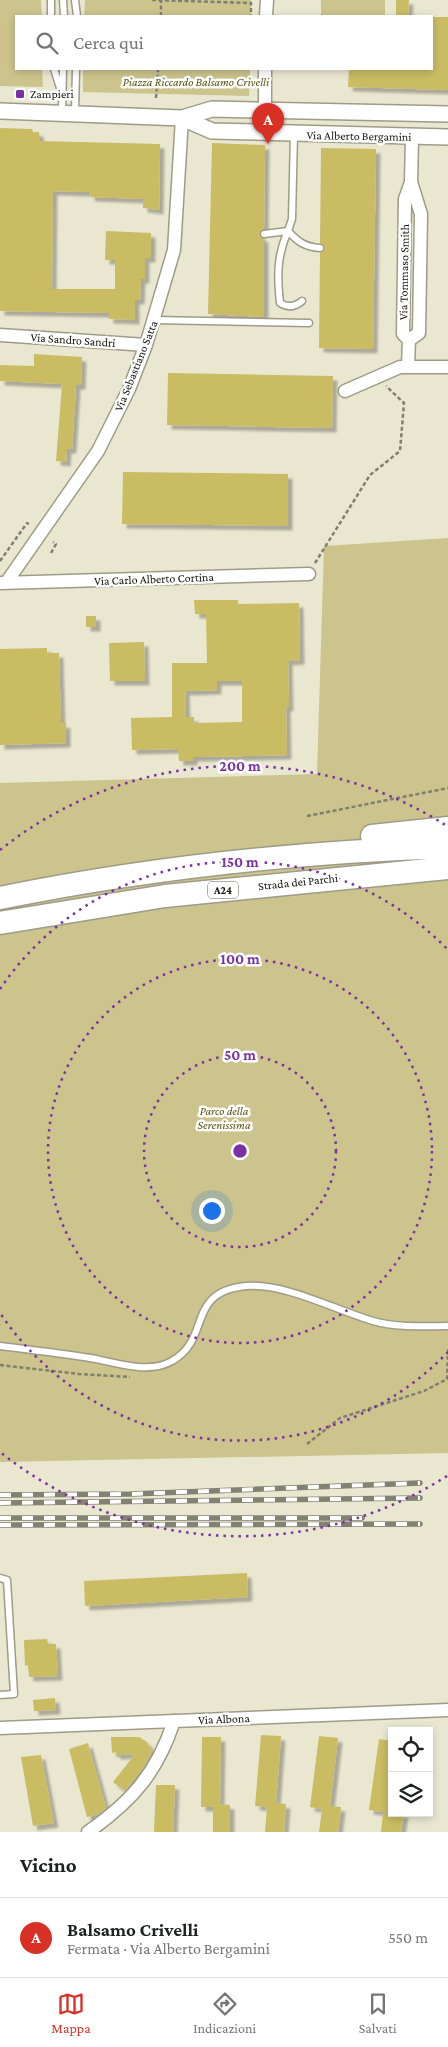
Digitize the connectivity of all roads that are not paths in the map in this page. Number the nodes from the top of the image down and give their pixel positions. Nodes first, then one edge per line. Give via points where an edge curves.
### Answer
1 (51, 0) edge
2 (63, 0) edge
3 (75, 0) edge
4 (267, 0) edge
5 (51, 15) edge
6 (64, 15) edge
7 (77, 15) edge
8 (266, 15) edge
9 (54, 70) edge
10 (63, 70) edge
11 (76, 70) edge
12 (265, 70) edge
13 (62, 94) junction
14 (0, 110) edge
15 (265, 110) junction
16 (68, 113) junction
17 (448, 114) edge
18 (182, 118) junction
19 (294, 134) junction
20 (412, 137) junction
21 (448, 137) edge
22 (288, 231) junction
23 (264, 234) dead end
24 (320, 248) dead end
25 (302, 301) dead end
26 (154, 320) junction
27 (309, 323) dead end
28 (0, 335) edge
29 (146, 345) junction
30 (408, 366) junction
31 (448, 367) edge
32 (345, 390) dead end
33 (309, 574) road end
34 (3, 583) edge
35 (448, 828) edge
36 (448, 847) edge
37 (448, 868) edge
38 (172, 869) junction
39 (278, 884) junction
40 (448, 884) edge
41 (0, 898) edge
42 (48, 914) junction
43 (0, 923) edge
44 (0, 930) edge
45 (448, 1326) edge
46 (0, 1346) edge
47 (0, 1578) edge
48 (0, 1695) edge
49 (448, 1710) edge
50 (174, 1721) junction
51 (0, 1728) edge
52 (88, 1832) edge

1 - 5 lane
2 - 6 lane
3 - 7 lane
4 - 8 street
9 - 13 lane
10 - 13 lane
11 - 16 lane
12 - 15 street
13 - 16 lane
14 - 16 street
15 - 17 street, Via Alberto Bergamini
15 - 18 street via 212,110
16 - 18 street
18 - 19 street, Via Alberto Bergamini via 212,131
18 - 26 street, Via Sebastiano Satta via 174,250
19 - 20 street, Via Alberto Bergamini
19 - 22 lane via 292,219
20 - 21 street, Via Alberto Bergamini
20 - 30 street, Via Tommaso Smith via 410,182 405,199 403,334 409,340
22 - 23 lane
22 - 24 lane via 297,242 310,248
22 - 25 lane via 280,247 277,267 280,302 296,306
26 - 27 lane
26 - 29 street, Via Sebastiano Satta
28 - 29 street, Via Sandro Sandri
29 - 34 street, Via Sebastiano Satta via 129,389 98,451
30 - 31 street
30 - 32 street
33 - 34 street, Via Carlo Alberto Cortina
35 - 38 highway via 271,848
36 - 38 highway, Strada dei Parchi / A24 via 381,849
37 - 39 highway, Strada dei Parchi / A24
38 - 41 highway, Strada dei Parchi / A24
39 - 40 highway
39 - 42 highway, Strada dei Parchi / A24 via 165,896
42 - 43 highway, Strada dei Parchi / A24
42 - 44 lane
45 - 46 lane via 398,1327 277,1289 250,1286 229,1288 213,1296 185,1352 171,1362 156,1366 134,1366
47 - 48 lane via 6,1580 14,1694
49 - 50 street, Via Albona
50 - 51 street, Via Albona
50 - 52 street via 162,1754 142,1785 116,1811

